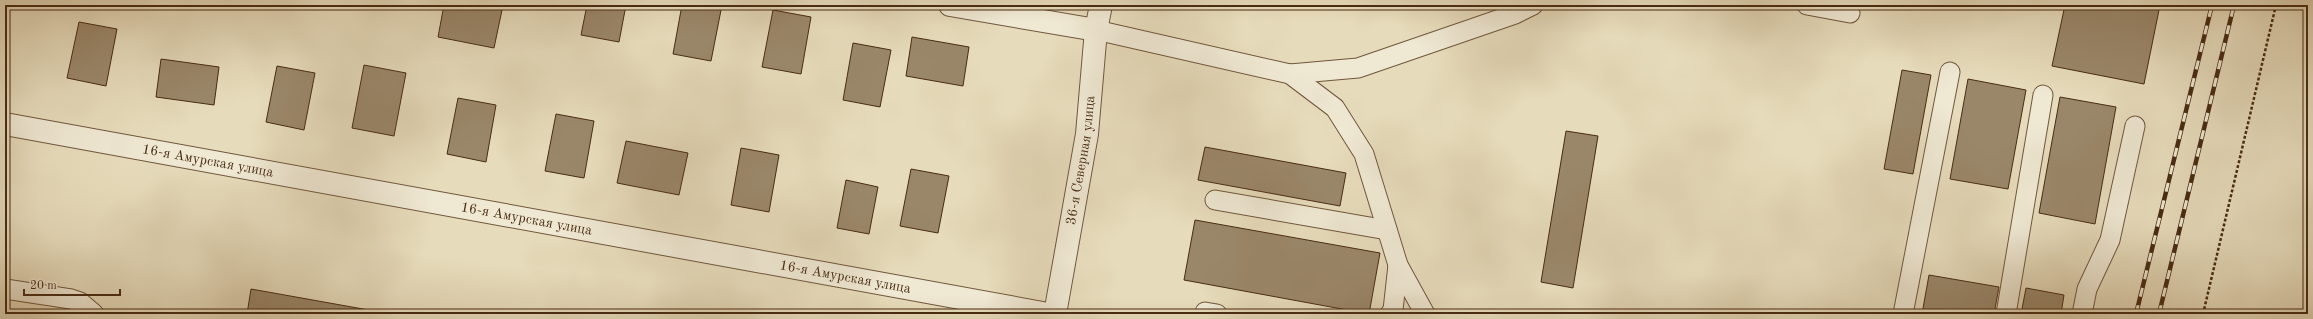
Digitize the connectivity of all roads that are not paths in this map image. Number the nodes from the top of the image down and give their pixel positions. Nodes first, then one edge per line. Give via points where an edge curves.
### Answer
1 (950, 5) edge
2 (1101, 5) edge
3 (1533, 5) edge
4 (1807, 5) edge
5 (1850, 14) dead end
6 (1096, 30) junction
7 (1950, 72) dead end
8 (1290, 74) junction
9 (2043, 95) dead end
10 (5, 124) edge
11 (2135, 126) dead end
12 (1215, 200) dead end
13 (1387, 230) junction
14 (1398, 265) junction
15 (5, 289) edge
16 (94, 314) edge
17 (1048, 314) edge
18 (1055, 314) edge
19 (1390, 314) edge
20 (1425, 314) edge
21 (1904, 314) edge
22 (2006, 314) edge
23 (2082, 314) edge

1 - 6 street
2 - 6 street, 36-я Северная улица
3 - 8 lane via 1515,14 1358,68
4 - 5 lane
6 - 8 lane
6 - 18 street, 36-я Северная улица via 1087,134
7 - 21 lane
8 - 13 lane via 1335,108 1364,154
9 - 22 lane
10 - 17 street, 16-я Амурская улица
11 - 23 lane via 2110,240 2087,289
12 - 13 lane
13 - 14 lane
14 - 19 lane via 1393,310
14 - 20 lane
15 - 16 lane via 71,299 80,302

